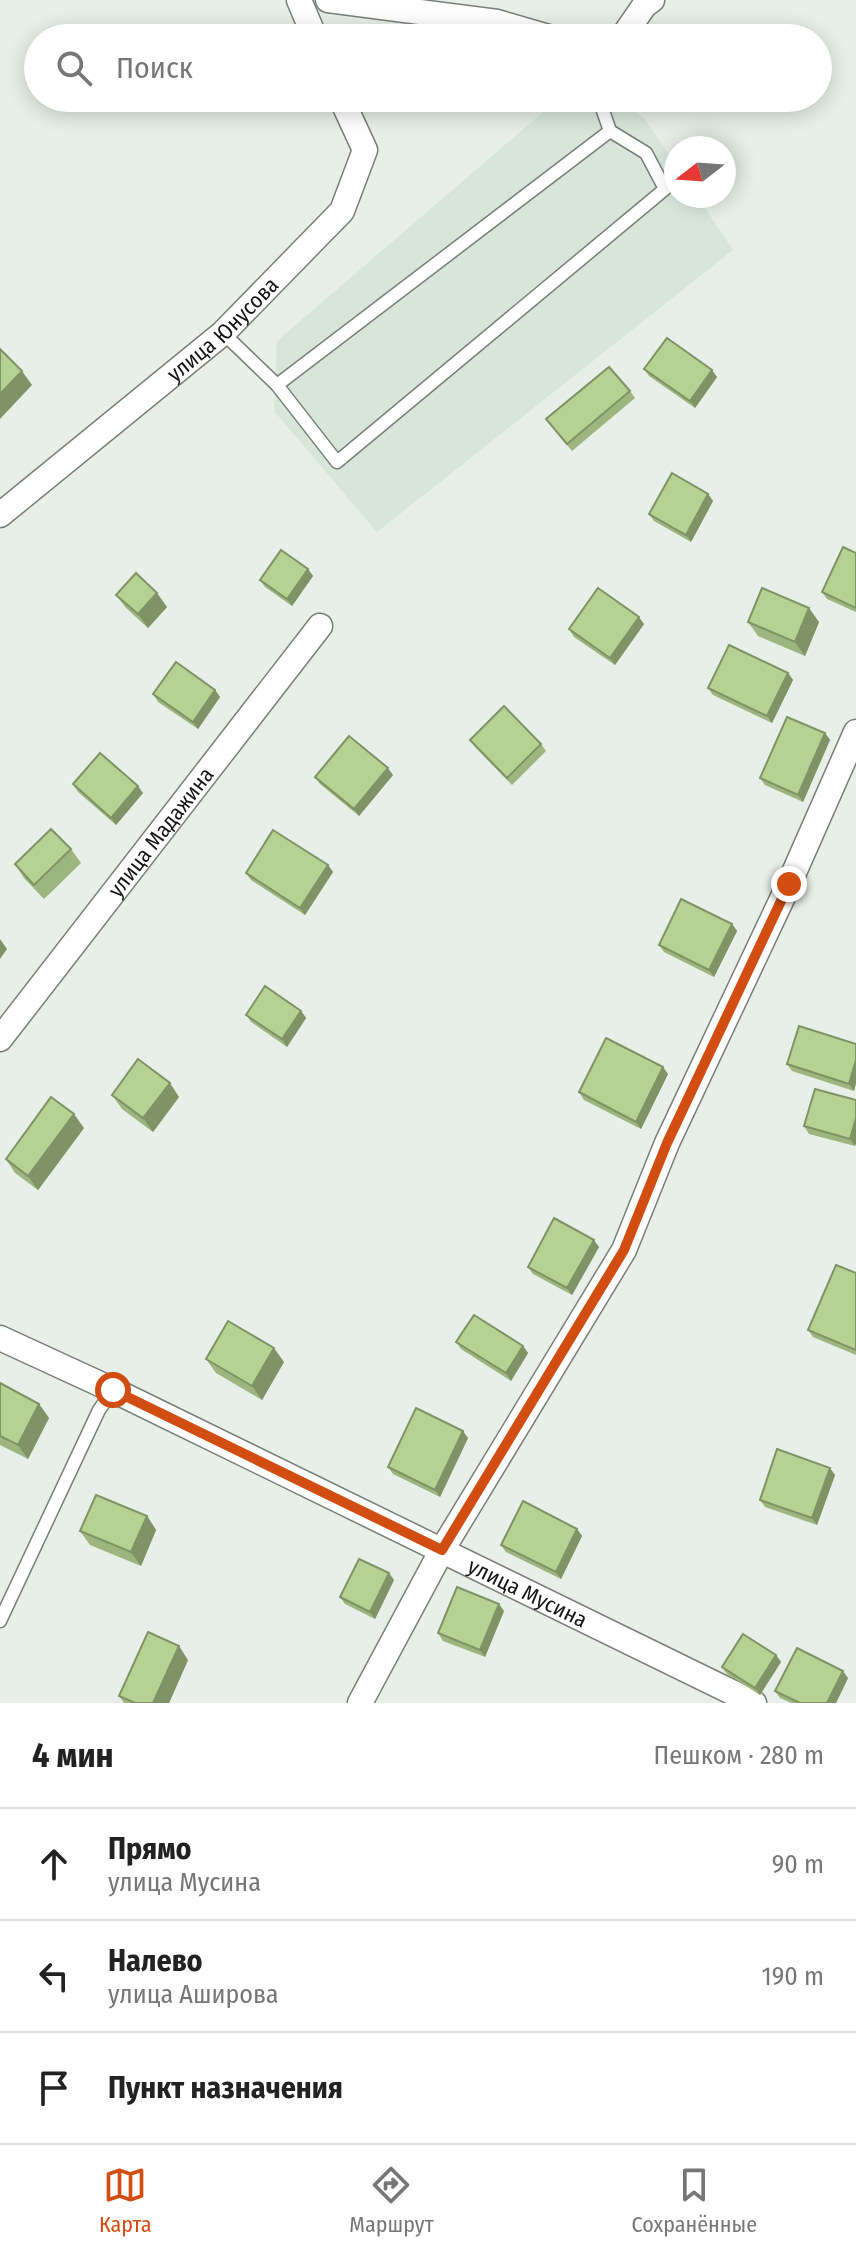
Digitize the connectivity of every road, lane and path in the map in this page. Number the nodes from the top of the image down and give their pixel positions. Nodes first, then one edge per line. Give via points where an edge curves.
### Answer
1 (299, 0) edge
2 (328, 0) edge
3 (652, 0) edge
4 (309, 24) edge
5 (504, 24) edge
6 (632, 24) edge
7 (347, 112) edge
8 (603, 112) edge
9 (610, 131) junction
10 (223, 333) junction
11 (277, 385) junction
12 (0, 515) edge
13 (320, 626) dead end
14 (856, 732) edge
15 (0, 1039) edge
16 (0, 1338) edge
17 (113, 1390) junction
18 (442, 1550) junction
19 (0, 1621) edge
20 (360, 1703) edge
21 (754, 1703) edge

1 - 4 street
2 - 5 street
3 - 6 street
7 - 10 street, улица Юнусова via 365,150 342,211
8 - 9 lane
9 - 11 lane
9 - 11 lane via 646,153 665,189 337,462
10 - 11 lane
10 - 12 street, улица Юнусова
13 - 15 street, улица Мадажина
14 - 18 street via 667,1143 624,1250
16 - 17 street, улица Мусина
17 - 18 street, улица Мусина
17 - 19 lane
18 - 20 street
18 - 21 street, улица Мусина

